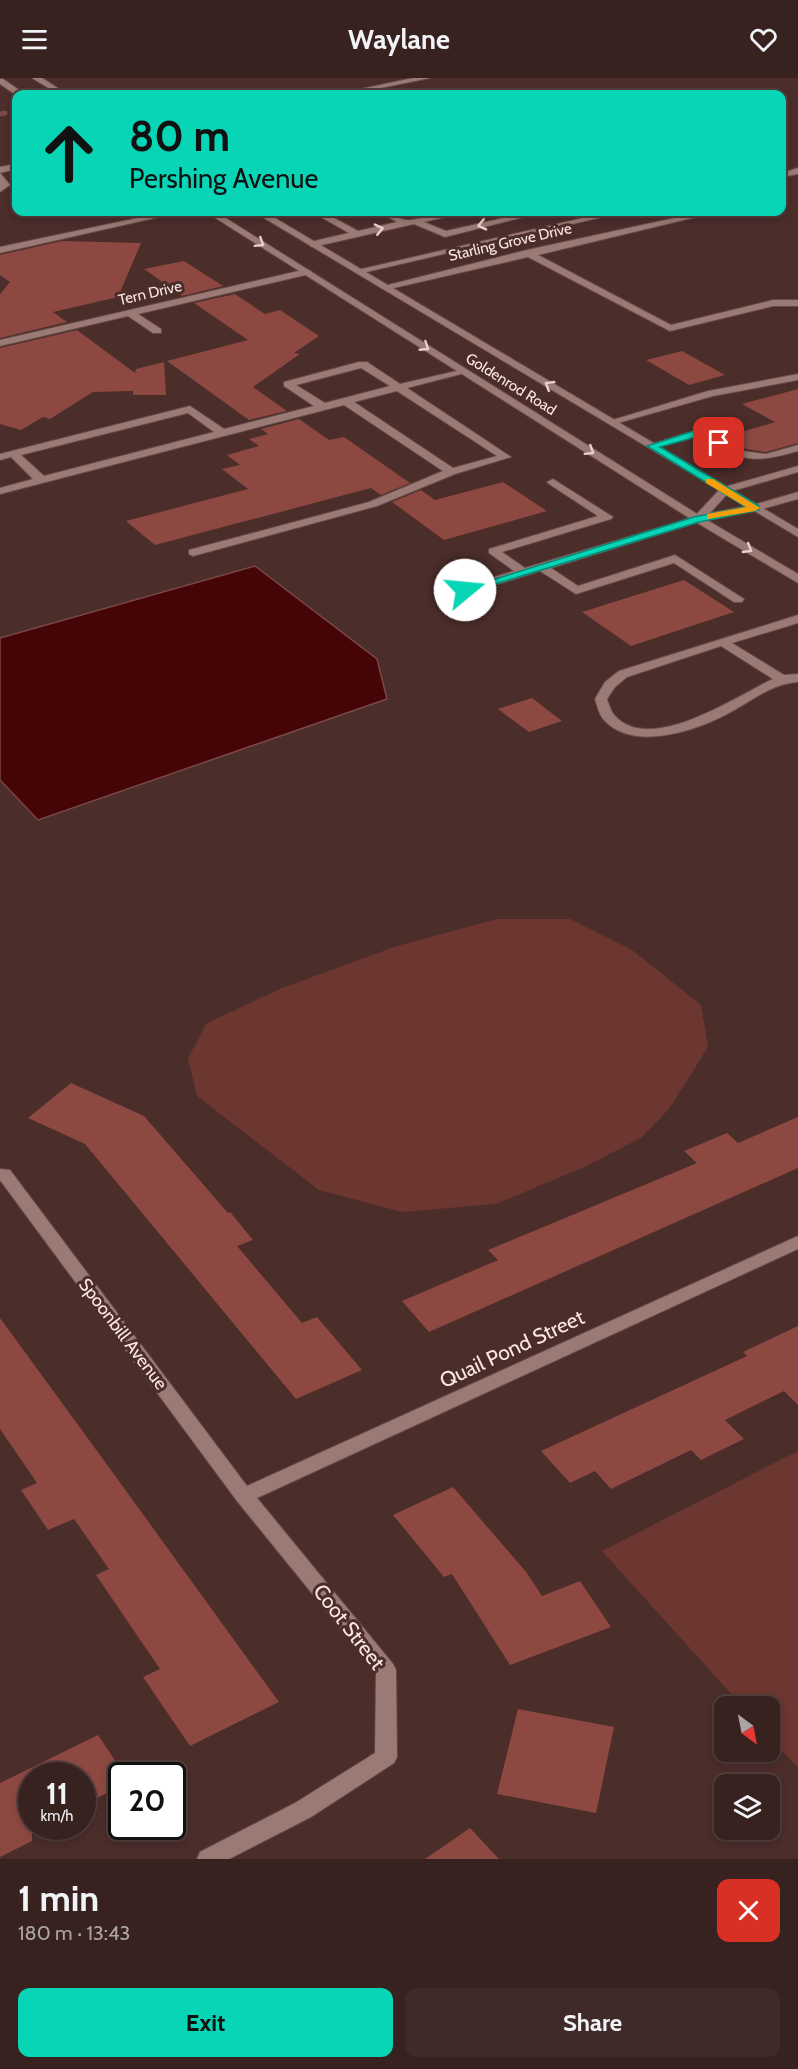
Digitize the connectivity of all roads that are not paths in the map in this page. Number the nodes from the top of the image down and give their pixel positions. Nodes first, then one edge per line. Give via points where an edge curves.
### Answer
1 (36, 78) edge
2 (426, 78) edge
3 (0, 81) edge
4 (15, 90) edge
5 (56, 90) edge
6 (362, 90) edge
7 (0, 175) edge
8 (0, 189) edge
9 (157, 216) edge
10 (217, 216) edge
11 (266, 216) edge
12 (324, 216) edge
13 (391, 216) edge
14 (437, 216) edge
15 (522, 216) edge
16 (601, 216) edge
17 (694, 216) edge
18 (415, 221) junction
19 (405, 223) junction
20 (357, 234) junction
21 (313, 244) junction
22 (0, 250) edge
23 (527, 254) junction
24 (358, 271) junction
25 (307, 272) junction
26 (385, 286) junction
27 (798, 303) edge
28 (130, 313) junction
29 (157, 331) dead end
30 (0, 343) edge
31 (461, 371) junction
32 (798, 377) edge
33 (399, 387) junction
34 (345, 401) junction
35 (323, 407) junction
36 (611, 422) junction
37 (222, 433) junction
38 (651, 446) junction
39 (798, 448) edge
40 (14, 454) junction
41 (0, 457) edge
42 (798, 469) edge
43 (451, 472) junction
44 (41, 480) junction
45 (553, 482) dead end
46 (725, 490) junction
47 (0, 491) edge
48 (798, 495) edge
49 (755, 508) junction
50 (698, 519) junction
51 (798, 534) edge
52 (193, 552) dead end
53 (542, 567) junction
54 (523, 572) junction
55 (798, 579) edge
56 (465, 590) dead end
57 (738, 599) dead end
58 (798, 619) edge
59 (722, 642) junction
60 (798, 678) edge
61 (782, 679) junction
62 (0, 1174) edge
63 (798, 1242) edge
64 (244, 1496) junction
65 (208, 1859) edge

1 - 5 street
2 - 6 street
3 - 4 street
7 - 8 street via 6,185
9 - 22 street
10 -> 25 street, Goldenrod Road
11 - 21 street, Goldenrod Road
12 - 20 street
13 - 19 street
14 - 18 street
15 -> 18 street via 445,234
16 - 24 street
17 - 23 street, Starling Grove Drive
18 - 19 street
20 -> 19 street
20 - 21 street
21 - 24 street, Goldenrod Road
23 - 26 street, Starling Grove Drive
23 - 27 street via 670,328 773,303
24 - 26 street, Goldenrod Road
25 - 28 street, Tern Drive
25 -> 31 street, Goldenrod Road
36 -> 26 street, Goldenrod Road
28 - 29 street
28 - 30 street, Tern Drive
31 - 33 street
31 -> 50 street, Goldenrod Road
32 - 36 street via 712,393
33 - 34 street
33 - 35 street via 363,364 288,384
33 - 43 street via 506,457
34 - 35 street
34 - 43 street
35 - 37 street
36 - 38 street, Goldenrod Road
37 - 40 street via 190,409
37 - 44 street
38 - 39 street via 700,432 739,454 766,457
38 - 46 street, Goldenrod Road
40 - 41 street
40 - 44 street
42 - 46 street
43 - 52 street via 373,504
44 - 47 street
45 - 54 street via 607,517 493,551
46 - 49 street, Goldenrod Road
46 - 50 street
48 - 49 street
49 - 50 street
49 - 51 street, Goldenrod Road
50 - 53 street
50 -> 55 street, Goldenrod Road
53 - 54 street
53 - 57 street via 576,590 675,559
54 - 56 street
58 - 59 street
59 - 61 street
59 - 61 street via 623,674 601,699 609,718 631,731 651,734 676,729 722,712
60 - 61 street
62 - 64 street, Spoonbill Avenue via 4,1174
63 - 64 street, Quail Pond Street
64 - 65 street, Coot Street via 386,1670 386,1757 303,1810

